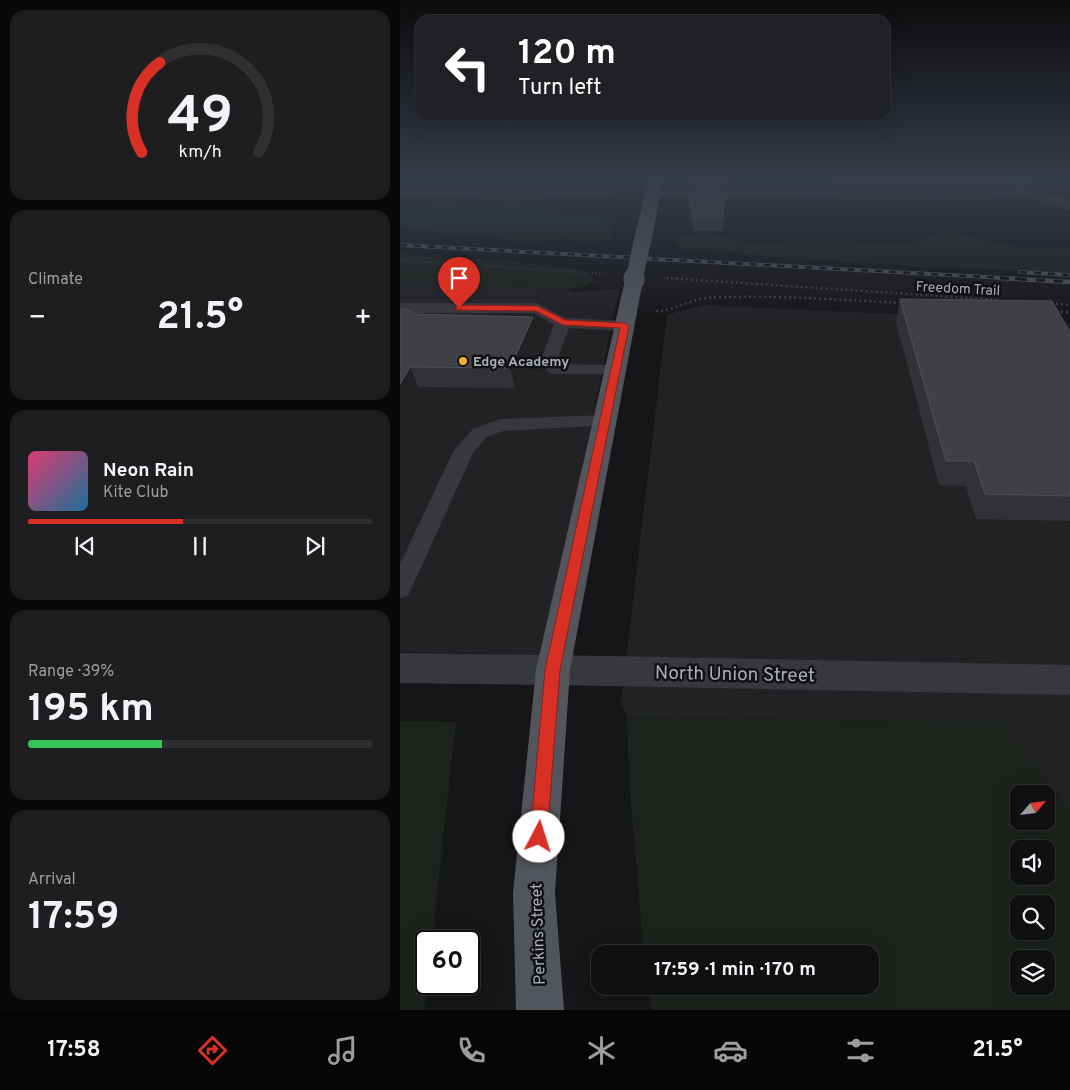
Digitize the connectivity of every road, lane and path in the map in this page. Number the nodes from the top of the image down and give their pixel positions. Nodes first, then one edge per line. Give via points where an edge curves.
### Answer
1 (645, 227) edge
2 (875, 293) dead end
3 (1007, 301) edge
4 (908, 303) edge
5 (1045, 303) edge
6 (1070, 305) edge
7 (400, 308) edge
8 (1051, 311) edge
9 (1070, 312) edge
10 (626, 318) junction
11 (563, 323) junction
12 (615, 370) junction
13 (605, 421) junction
14 (401, 587) edge
15 (400, 668) edge
16 (552, 670) junction
17 (1070, 680) edge
18 (540, 1010) edge

1 - 10 main road, Perkins Street, bridge
2 - 3 path, Freedom Trail
4 - 10 path via 708,298
5 - 6 path
7 - 11 lane via 537,308
8 - 9 path
10 - 11 lane
10 - 12 main road, Perkins Street
11 - 12 lane via 548,362 555,369
12 - 13 main road, Perkins Street
13 - 14 lane via 500,425 480,433 464,450
13 - 16 main road, Perkins Street
15 - 16 street, North Union Street
16 - 17 street, North Union Street
16 - 18 main road, Perkins Street via 534,893

